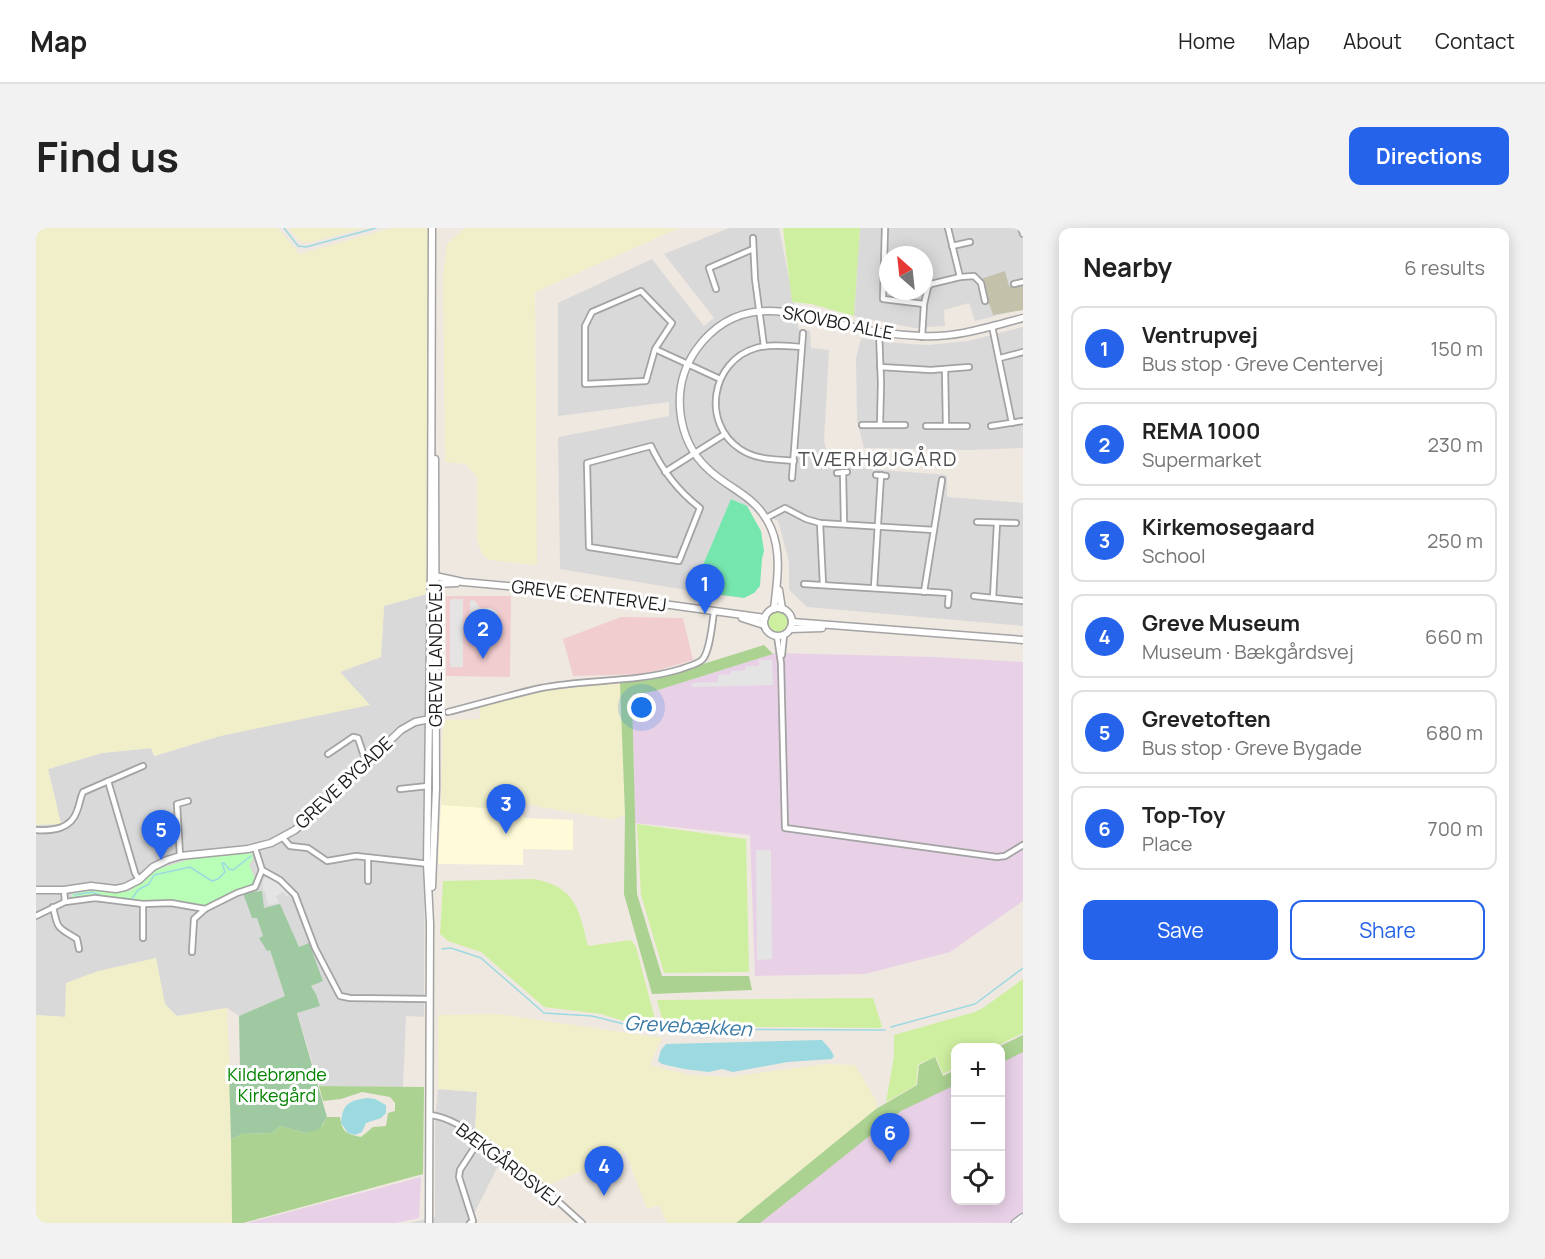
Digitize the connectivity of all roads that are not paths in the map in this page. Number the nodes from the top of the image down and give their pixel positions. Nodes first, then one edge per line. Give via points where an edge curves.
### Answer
1 (432, 228) edge
2 (885, 228) edge
3 (948, 228) edge
4 (1022, 228) edge
5 (1023, 234) edge
6 (753, 238) dead end
7 (970, 242) dead end
8 (952, 246) junction
9 (753, 249) junction
10 (960, 277) junction
11 (1023, 282) edge
12 (1014, 284) dead end
13 (716, 289) dead end
14 (985, 301) dead end
15 (924, 304) junction
16 (759, 311) junction
17 (1023, 318) edge
18 (992, 326) junction
19 (879, 332) junction
20 (802, 333) dead end
21 (922, 337) junction
22 (764, 346) junction
23 (801, 347) junction
24 (655, 349) junction
25 (1023, 352) edge
26 (1000, 358) junction
27 (688, 364) junction
28 (880, 367) junction
29 (969, 367) dead end
30 (945, 369) junction
31 (720, 379) junction
32 (1023, 421) edge
33 (1012, 423) junction
34 (862, 425) dead end
35 (880, 425) junction
36 (905, 425) dead end
37 (926, 426) dead end
38 (946, 426) junction
39 (967, 426) dead end
40 (990, 426) dead end
41 (725, 434) junction
42 (695, 453) junction
43 (794, 460) junction
44 (665, 472) junction
45 (842, 472) dead end
46 (881, 475) dead end
47 (792, 478) dead end
48 (942, 480) dead end
49 (766, 518) junction
50 (977, 522) dead end
51 (820, 523) junction
52 (997, 523) junction
53 (1016, 523) dead end
54 (844, 524) junction
55 (878, 526) junction
56 (934, 530) junction
57 (434, 575) junction
58 (463, 582) junction
59 (433, 584) junction
60 (804, 584) dead end
61 (823, 585) junction
62 (874, 588) junction
63 (924, 592) junction
64 (974, 596) dead end
65 (993, 598) junction
66 (1023, 601) edge
67 (948, 605) dead end
68 (778, 609) junction
69 (714, 612) junction
70 (764, 621) junction
71 (791, 625) junction
72 (780, 635) junction
73 (1023, 640) edge
74 (448, 712) dead end
75 (436, 718) junction
76 (428, 720) junction
77 (328, 754) dead end
78 (366, 762) junction
79 (143, 766) dead end
80 (108, 781) junction
81 (428, 786) junction
82 (400, 789) dead end
83 (188, 801) dead end
84 (36, 830) edge
85 (283, 838) junction
86 (1023, 845) edge
87 (255, 848) junction
88 (180, 856) junction
89 (368, 858) junction
90 (430, 864) junction
91 (262, 870) junction
92 (139, 879) junction
93 (368, 881) dead end
94 (36, 890) edge
95 (64, 890) junction
96 (65, 902) junction
97 (143, 904) junction
98 (52, 907) junction
99 (205, 909) junction
100 (36, 916) edge
101 (144, 938) dead end
102 (79, 949) dead end
103 (192, 952) dead end
104 (430, 999) junction
105 (429, 1115) junction
106 (480, 1139) junction
107 (1023, 1217) edge
108 (429, 1223) edge
109 (470, 1223) edge
110 (582, 1223) edge
111 (1015, 1223) edge

1 - 57 street, GREVE LANDEVEJ
2 - 15 street via 883,299
3 - 8 street
4 - 5 street
6 - 9 street, SKOVBO ALLE
7 - 8 street
8 - 10 street
9 - 13 street via 709,267
9 - 16 street, SKOVBO ALLE
10 - 14 street via 979,279
10 - 15 street via 931,284
11 - 12 street
15 - 21 street
16 - 19 street, SKOVBO ALLE via 804,314
16 - 22 street
16 - 27 street, SKOVBO ALLE via 717,328 705,338
17 - 18 street, SKOVBO ALLE
18 - 21 street, SKOVBO ALLE via 955,335
18 - 26 street
19 - 21 street, SKOVBO ALLE
19 - 28 street
20 - 23 street
22 - 23 street
22 - 31 street via 738,357
23 - 43 street
24 - 24 street via 672,323 641,291 592,312 585,326 585,384 646,381
24 - 27 street
25 - 26 street
26 - 33 street
27 - 31 street
27 - 42 street, SKOVBO ALLE via 680,409
28 - 30 street
28 - 35 street
29 - 30 street
30 - 38 street
31 - 41 street via 716,412
32 - 33 street
33 - 40 street
34 - 35 street
35 - 36 street
37 - 38 street
38 - 39 street
41 - 42 street
41 - 43 street via 747,453 766,459
42 - 44 street
42 - 49 street, SKOVBO ALLE via 717,476 749,498
43 - 47 street
44 - 44 street via 700,508 679,561 589,547 587,463 651,446
45 - 54 street
46 - 55 street
48 - 56 street
49 - 51 street via 785,508
49 - 68 street, SKOVBO ALLE via 777,548
50 - 52 street
51 - 54 street
51 - 61 street
52 - 53 street
52 - 65 street
54 - 55 street
55 - 56 street
55 - 62 street
56 - 63 street
57 - 58 street, GREVE CENTERVEJ
57 - 59 street, GREVE LANDEVEJ
58 - 59 street, GREVE CENTERVEJ
58 - 69 street, GREVE CENTERVEJ via 583,593
59 - 75 street, GREVE LANDEVEJ
59 - 76 street, GREVE LANDEVEJ
60 - 61 street
61 - 62 street
62 - 63 street
63 - 67 street via 949,594
64 - 65 street
65 - 66 street
68 - 70 street
68 - 71 street via 789,614
69 - 70 street, GREVE CENTERVEJ
69 - 74 street via 707,651 697,663 640,679 541,688
70 - 72 street via 768,632
71 - 72 street
71 - 73 street via 872,627
72 - 86 street via 786,828 997,857
75 - 76 street, GREVE BYGADE
75 - 90 street, GREVE LANDEVEJ
76 - 78 street, GREVE BYGADE via 401,730
76 - 81 street, GREVE LANDEVEJ
77 - 78 street via 353,737 358,738
78 - 85 street, GREVE BYGADE
79 - 80 street
80 - 84 street via 83,792 76,816 63,828
80 - 92 street
81 - 82 street
81 - 90 street, GREVE LANDEVEJ
83 - 88 street via 177,804
85 - 87 street, GREVE BYGADE
85 - 89 street via 290,846 308,848 327,861
87 - 88 street, GREVE BYGADE
87 - 91 street
88 - 92 street, GREVE BYGADE via 153,867
89 - 90 street
89 - 93 street
90 - 104 street, GREVE LANDEVEJ
91 - 99 street via 251,890
91 - 104 street via 295,895 315,948 340,996
92 - 95 street, GREVE BYGADE via 116,889 93,886
94 - 95 street, GREVE BYGADE
95 - 96 street
96 - 97 street via 95,898
96 - 98 street
97 - 99 street via 171,903
97 - 101 street
98 - 100 street
98 - 102 street via 58,928 77,939
99 - 103 street via 194,919
104 - 105 street, GREVE LANDEVEJ
105 - 106 street, BÆKGÅRDSVEJ via 445,1118
105 - 108 street, GREVE LANDEVEJ
106 - 109 street via 459,1177 473,1221
106 - 110 street, BÆKGÅRDSVEJ
107 - 111 street

